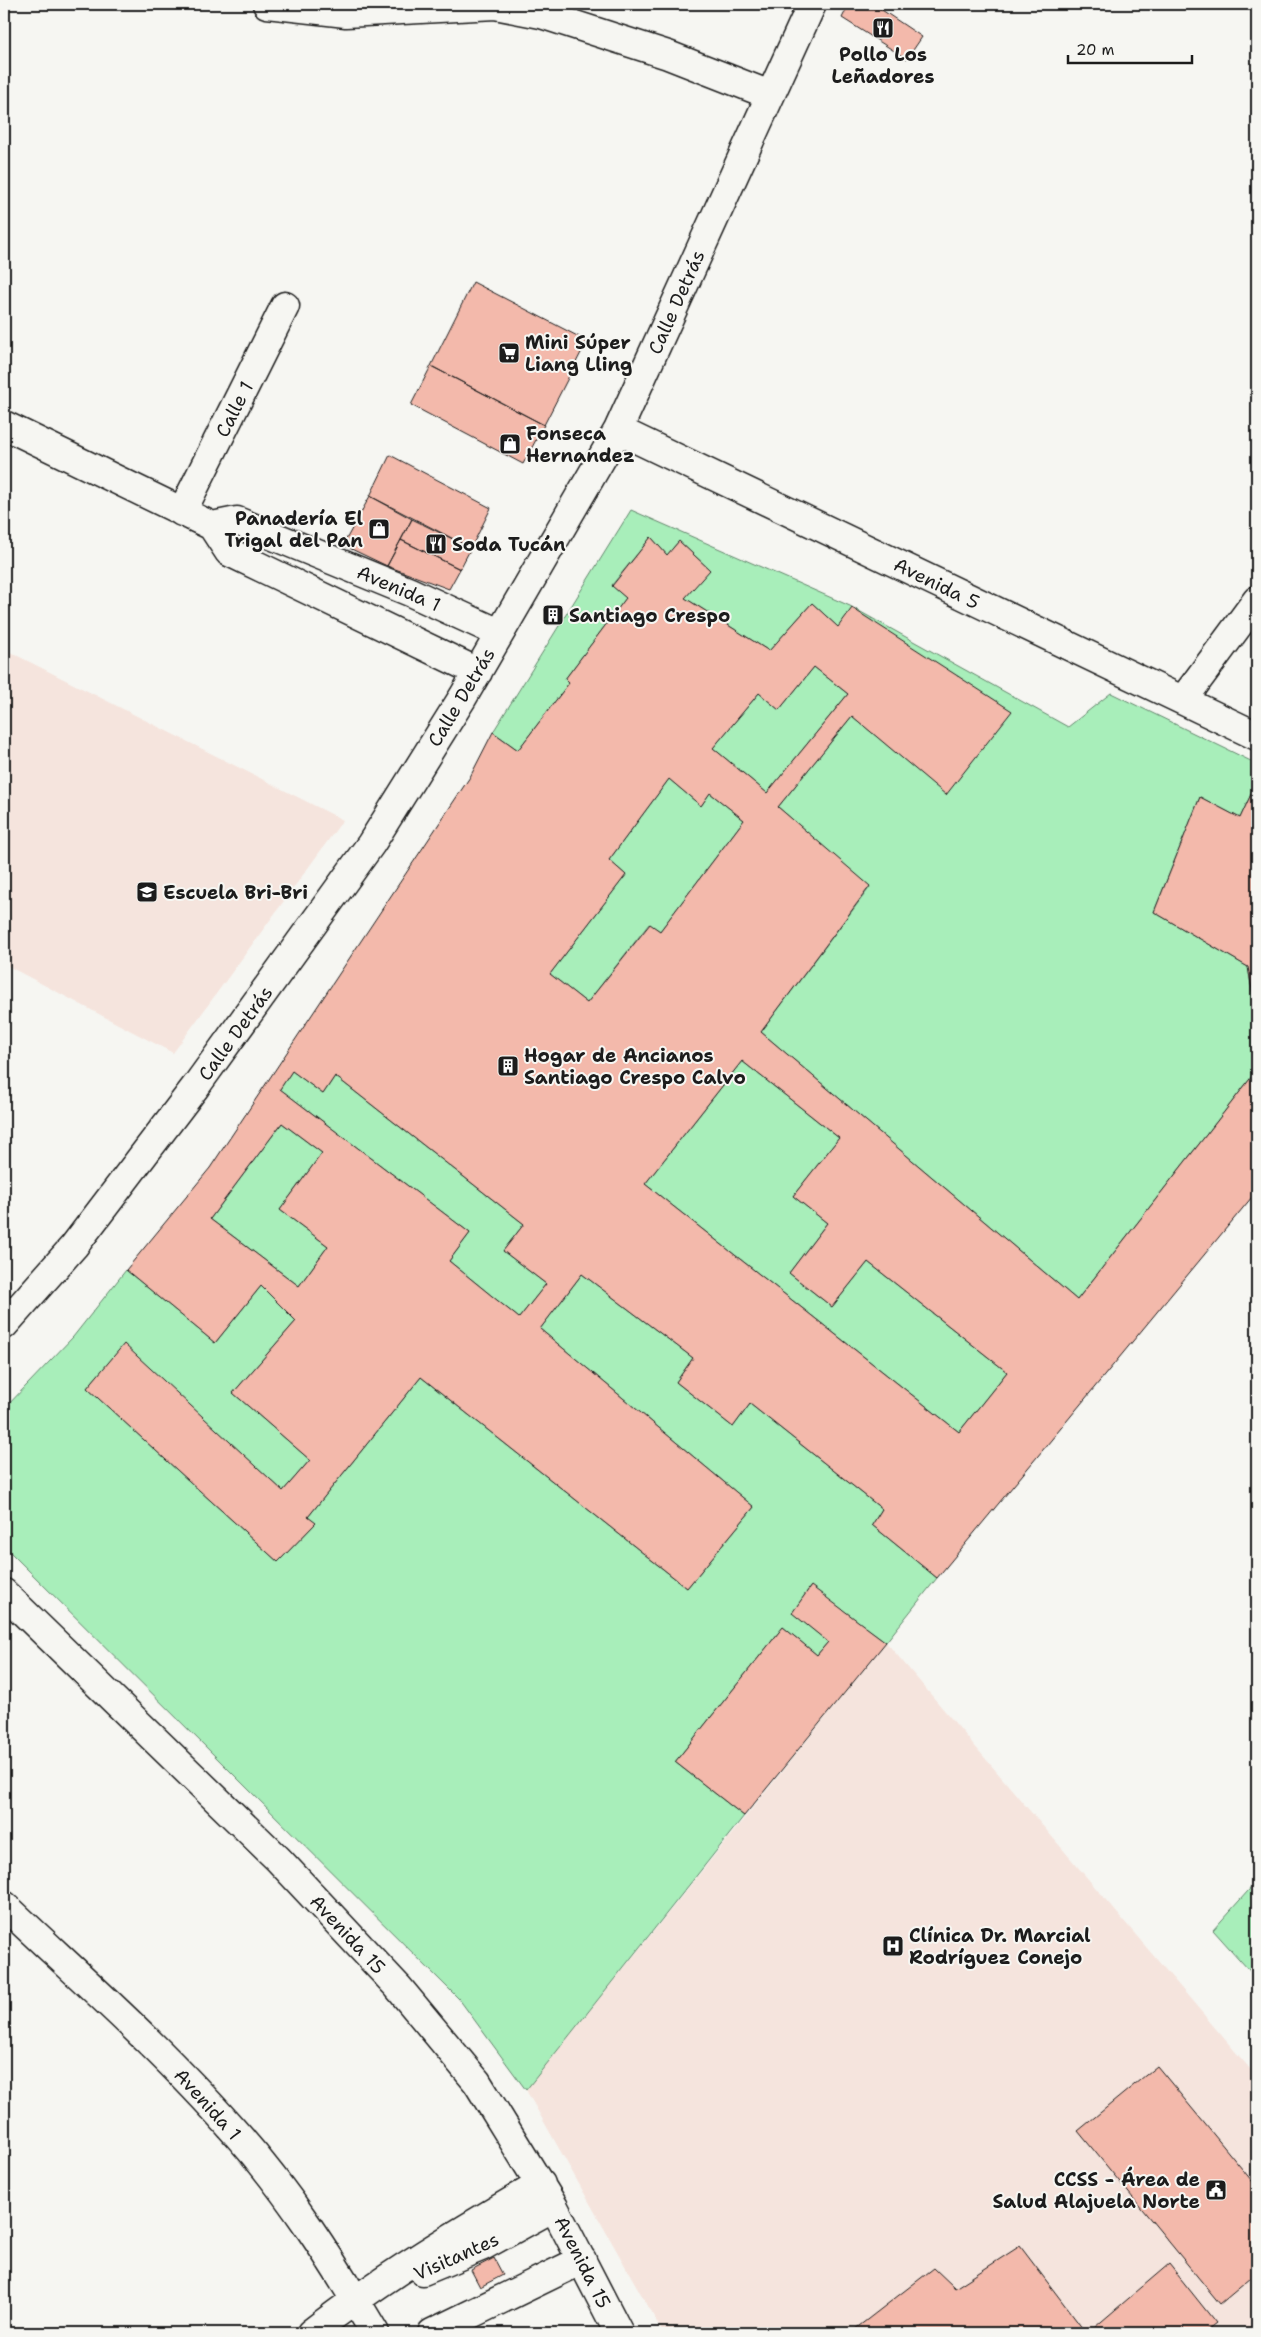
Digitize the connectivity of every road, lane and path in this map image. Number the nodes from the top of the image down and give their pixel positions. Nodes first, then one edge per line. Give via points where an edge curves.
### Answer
1 (267, 4) edge
2 (812, 4) edge
3 (770, 95) junction
4 (285, 306) dead end
5 (4, 425) edge
6 (618, 430) junction
7 (182, 512) junction
8 (212, 526) junction
9 (1257, 600) edge
10 (499, 633) junction
11 (478, 672) junction
12 (1183, 700) junction
13 (1257, 736) edge
14 (4, 1325) edge
15 (4, 1593) edge
16 (4, 1905) edge
17 (541, 2184) junction
18 (554, 2207) junction
19 (582, 2260) junction
20 (355, 2299) junction
21 (311, 2333) edge
22 (375, 2333) edge
23 (432, 2333) edge
24 (619, 2333) edge

1 - 3 street via 346,13 496,5 540,14 668,55
2 - 3 street, Calle Detrás
3 - 6 street, Calle Detrás
4 - 7 street, Calle 1
5 - 7 street
6 - 10 street, Calle Detrás
6 - 12 street, Avenida 5
7 - 8 street
8 - 10 street, Avenida 1 via 237,521 410,592
8 - 11 street, Avenida 1 via 229,552
9 - 12 street
10 - 11 street, Calle Detrás
11 - 14 street, Calle Detrás via 371,844 196,1086 74,1246
12 - 13 street, Avenida 5
15 - 17 street, Avenida 15 via 278,1859 398,1987 477,2082
16 - 20 street, Avenida 1 via 162,2053 235,2132 317,2238
17 - 18 street, Avenida 15
17 - 20 street
18 - 19 street, Avenida 15
18 - 20 street, Visitantes via 483,2246
19 - 23 street
19 - 24 street, Avenida 15
20 - 21 street
20 - 22 street, Avenida 1

